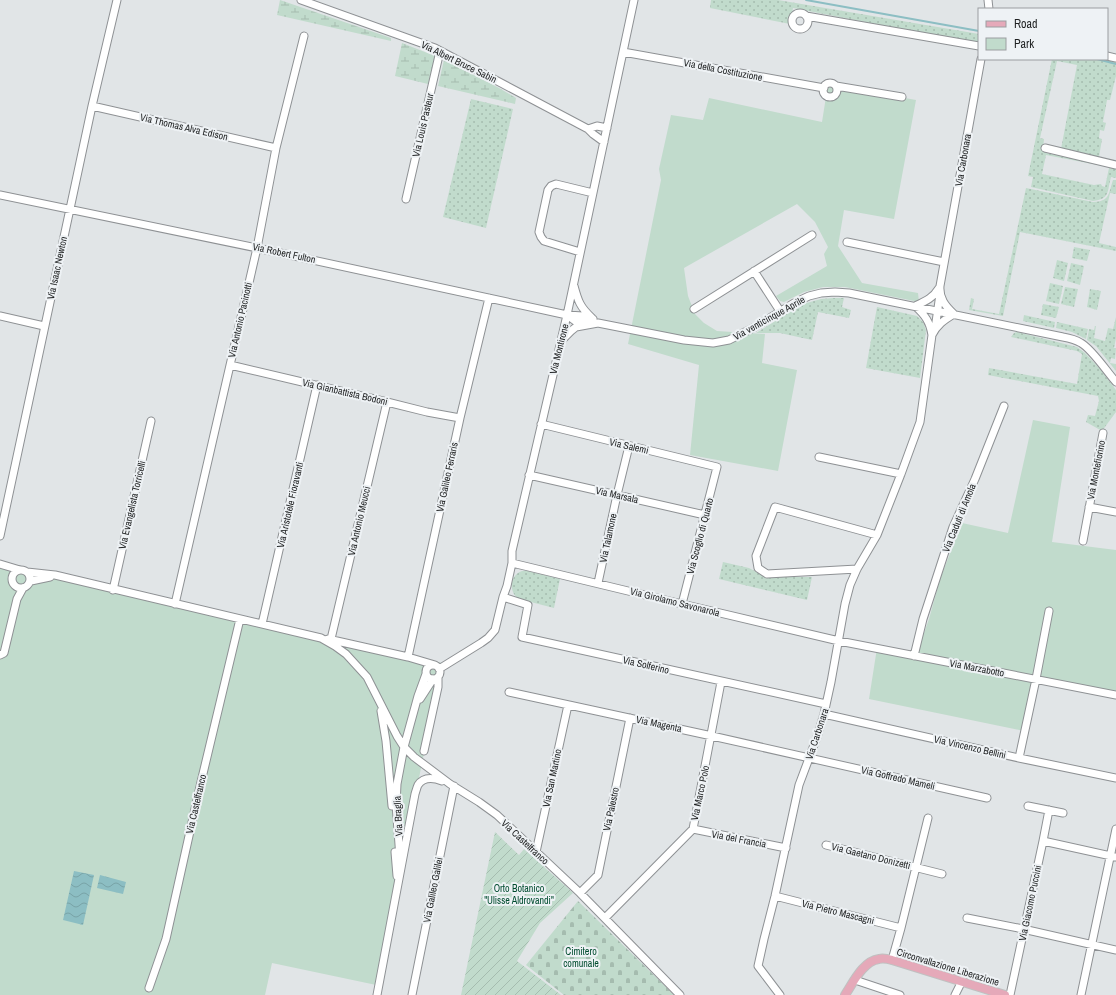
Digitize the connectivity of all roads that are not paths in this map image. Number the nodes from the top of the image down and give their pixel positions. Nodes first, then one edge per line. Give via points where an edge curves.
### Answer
1 (117, 0) edge
2 (301, 0) edge
3 (634, 0) edge
4 (806, 16) dead end
5 (304, 36) dead end
6 (978, 46) edge
7 (440, 51) junction
8 (623, 52) junction
9 (981, 60) edge
10 (836, 86) junction
11 (824, 88) junction
12 (902, 97) dead end
13 (92, 106) junction
14 (607, 128) junction
15 (588, 129) junction
16 (604, 142) junction
17 (276, 148) junction
18 (1045, 148) dead end
19 (1116, 165) edge
20 (593, 193) junction
21 (0, 195) edge
22 (406, 200) dead end
23 (70, 209) junction
24 (812, 235) dead end
25 (846, 242) dead end
26 (257, 248) junction
27 (580, 252) junction
28 (944, 262) junction
29 (754, 270) junction
30 (574, 283) junction
31 (938, 292) junction
32 (489, 298) junction
33 (915, 306) junction
34 (694, 309) dead end
35 (935, 310) junction
36 (780, 311) junction
37 (954, 314) junction
38 (567, 315) junction
39 (0, 316) edge
40 (594, 322) junction
41 (44, 326) junction
42 (933, 330) junction
43 (560, 342) junction
44 (230, 365) junction
45 (1116, 382) edge
46 (317, 386) junction
47 (387, 402) junction
48 (1004, 406) dead end
49 (460, 418) junction
50 (151, 420) dead end
51 (541, 424) junction
52 (1103, 433) dead end
53 (629, 446) junction
54 (819, 457) dead end
55 (717, 467) joint
56 (901, 474) junction
57 (529, 475) junction
58 (617, 495) junction
59 (1089, 507) junction
60 (1116, 512) edge
61 (705, 515) junction
62 (877, 535) junction
63 (0, 536) edge
64 (1083, 541) dead end
65 (512, 563) junction
66 (0, 565) edge
67 (857, 569) junction
68 (24, 571) junction
69 (13, 575) junction
70 (55, 575) junction
71 (31, 581) junction
72 (598, 583) junction
73 (19, 587) junction
74 (113, 590) junction
75 (503, 597) junction
76 (175, 604) junction
77 (682, 604) junction
78 (1049, 611) dead end
79 (240, 619) junction
80 (262, 624) junction
81 (321, 638) junction
82 (331, 639) junction
83 (839, 641) junction
84 (0, 655) edge
85 (914, 656) junction
86 (408, 657) junction
87 (437, 667) junction
88 (426, 674) junction
89 (435, 678) junction
90 (1036, 679) junction
91 (722, 682) junction
92 (375, 692) junction
93 (509, 692) dead end
94 (1116, 695) edge
95 (568, 704) junction
96 (826, 704) junction
97 (414, 712) junction
98 (824, 714) junction
99 (630, 718) junction
100 (712, 736) junction
101 (404, 747) junction
102 (424, 751) dead end
103 (809, 758) junction
104 (1019, 758) junction
105 (1116, 778) edge
106 (452, 785) junction
107 (987, 798) dead end
108 (1028, 806) dead end
109 (1049, 810) junction
110 (1063, 813) dead end
111 (928, 818) dead end
112 (692, 829) junction
113 (1116, 829) edge
114 (1043, 841) junction
115 (826, 845) dead end
116 (786, 848) junction
117 (536, 852) junction
118 (1113, 856) edge
119 (916, 868) junction
120 (942, 874) dead end
121 (397, 886) junction
122 (580, 893) junction
123 (775, 896) junction
124 (605, 918) junction
125 (967, 918) dead end
126 (901, 928) junction
127 (1024, 929) junction
128 (1091, 945) junction
129 (1116, 950) edge
130 (892, 960) junction
131 (855, 980) junction
132 (962, 981) junction
133 (149, 988) dead end
134 (377, 995) edge
135 (412, 995) edge
136 (680, 995) edge
137 (780, 995) edge
138 (845, 995) edge
139 (900, 995) edge
140 (955, 995) edge
141 (1005, 995) edge
142 (1010, 995) edge
143 (1081, 995) edge

1 - 13 street, Via Isaac Newton
2 - 7 street, Via Albert Bruce Sabin
3 - 8 street, Via Montirone
4 - 6 street
5 - 17 street, Via Antonio Pacinotti
7 - 15 street, Via Albert Bruce Sabin
7 - 22 street, Via Louis Pasteur
8 - 11 street, Via della Costituzione
8 - 14 street, Via Montirone
9 - 28 street, Via Carbonara
10 - 11 street, Via della Costituzione via 829,83
10 - 11 street, Via della Costituzione via 837,92 832,96 826,94
10 - 12 street, Via della Costituzione
13 - 17 street, Via Thomas Alva Edison
13 - 23 street, Via Isaac Newton
14 - 15 street via 597,126
14 - 16 street, Via Montirone
15 - 16 street, Via Albert Bruce Sabin
16 - 20 street, Via Montirone
17 - 26 street, Via Antonio Pacinotti
18 - 19 street
20 - 27 street, Via Montirone
20 - 27 street via 556,184 548,190 539,232 541,237 544,241
21 - 23 street, Via Robert Fulton
23 - 26 street, Via Robert Fulton
23 - 41 street, Via Isaac Newton
24 - 29 street
25 - 28 street
26 - 32 street, Via Robert Fulton
26 - 44 street, Via Antonio Pacinotti
27 - 30 street, Via Montirone
28 - 31 street, Via Carbonara
29 - 34 street
29 - 36 street
30 - 38 street, Via Montirone
30 - 40 street via 579,302
31 - 33 street
31 - 35 street, Via Carbonara
31 - 37 street
32 - 38 street, Via Robert Fulton
32 - 49 street, Via Galileo Ferraris
33 - 35 street, Via venticinque Aprile
33 - 36 street, Via venticinque Aprile via 835,292 809,296
33 - 42 street via 927,318
35 - 37 street, Via venticinque Aprile
35 - 42 street, Via Carbonara
36 - 40 street, Via venticinque Aprile via 729,340 713,343 684,340
37 - 42 street
37 - 45 street, Via venticinque Aprile via 1074,340 1094,354
38 - 40 street, Via venticinque Aprile via 583,316
38 - 43 street, Via Montirone
39 - 41 street
40 - 43 street, Via venticinque Aprile via 576,327
41 - 63 street, Via Isaac Newton
42 - 56 street, Via Carbonara via 920,422
43 - 51 street, Via Montirone
44 - 46 street, Via Gianbattista Bodoni
44 - 76 street, Via Antonio Pacinotti
46 - 47 street, Via Gianbattista Bodoni
46 - 80 street, Via Aristotele Fioravanti
47 - 49 street, Via Gianbattista Bodoni
47 - 82 street, Via Antonio Meucci
48 - 85 street, Via Caduti di Amola via 953,526 923,619
49 - 86 street, Via Galileo Ferraris
50 - 74 street, Via Evangelista Torricelli
51 - 53 street, Via Salemi
51 - 57 street, Via Montirone
52 - 59 street, Via Montefiorino
53 - 55 street, Via Salemi
53 - 58 street, Via Talamone
54 - 56 street
55 - 61 street, Via Scoglio di Quarto
56 - 62 street, Via Carbonara
57 - 58 street, Via Marsala
57 - 65 street, Via Montirone via 512,551
58 - 61 street, Via Marsala
58 - 72 street, Via Talamone
59 - 60 street, Via Montefiorino
59 - 64 street, Via Montefiorino
61 - 77 street, Via Scoglio di Quarto
62 - 67 street, Via Carbonara
62 - 67 street via 775,506 756,556 758,568 767,574
65 - 72 street, Via Girolamo Savonarola
65 - 75 street, Via Montirone
66 - 68 street, Via Castelfranco
66 - 69 street, Via Castelfranco
67 - 83 street, Via Carbonara via 845,604
68 - 69 street via 14,572
68 - 70 street, Via Castelfranco
68 - 71 street via 30,575
69 - 73 street via 12,581
70 - 71 street, Via Castelfranco
70 - 74 street, Via Castelfranco
71 - 73 street via 27,587
72 - 77 street, Via Girolamo Savonarola
73 - 84 street via 4,653
74 - 76 street, Via Castelfranco
75 - 87 street, Via Montirone via 495,630 488,638
75 - 91 street, Via Solferino via 528,605 522,637
76 - 79 street, Via Castelfranco
77 - 83 street, Via Girolamo Savonarola
78 - 90 street
79 - 80 street, Via Castelfranco
79 - 133 street, Via Castelfranco via 166,939
80 - 81 street, Via Castelfranco
81 - 82 street, Via Castelfranco
81 - 92 street, Via Castelfranco via 346,654 367,677
82 - 86 street, Via Castelfranco
83 - 85 street, Via Marzabotto
83 - 96 street, Via Carbonara
85 - 90 street, Via Marzabotto
86 - 87 street, Via Castelfranco
87 - 88 street via 429,666
87 - 89 street via 440,674
88 - 89 street via 429,678
88 - 97 street
89 - 97 street via 424,691
89 - 102 street via 438,687
90 - 94 street, Via Marzabotto
90 - 104 street
91 - 96 street, Via Solferino
91 - 100 street, Via Marco Polo
92 - 101 street, Via Castelfranco via 389,723
92 - 121 street, Via Castelfranco via 384,730 389,769
93 - 95 street, Via Magenta
95 - 99 street, Via Magenta
95 - 117 street, Via San Martino
96 - 98 street, Via Carbonara
97 - 101 street
98 - 103 street, Via Carbonara
98 - 104 street, Via Vincenzo Bellini
99 - 100 street, Via Magenta
99 - 122 street, Via Palestro via 598,875
100 - 103 street, Via Magenta
100 - 112 street, Via Marco Polo
101 - 106 street, Via Castelfranco
101 - 121 street, Via Braglia via 396,794 400,856
103 - 107 street, Via Goffredo Mameli
103 - 116 street, Via Carbonara via 799,785
104 - 105 street, Via Vincenzo Bellini
106 - 117 street, Via Castelfranco via 497,815
106 - 121 street, Via Braglia via 435,778 428,778 419,784
106 - 135 street, Via Galileo Galilei
108 - 109 street
109 - 110 street
109 - 114 street, Via Giacomo Puccini
111 - 119 street, Via Gaetano Donizetti
112 - 116 street, Via del Francia
112 - 124 street, Via Marco Polo
113 - 118 street
114 - 118 street
114 - 127 street, Via Giacomo Puccini
115 - 119 street, Via Gaetano Donizetti
116 - 123 street, Via Carbonara
117 - 122 street, Via Castelfranco
118 - 128 street
119 - 120 street, Via Gaetano Donizetti
119 - 126 street, Via Gaetano Donizetti
121 - 134 street, Via Braglia
122 - 124 street, Via Castelfranco
123 - 126 street, Via Pietro Mascagni
123 - 137 street, Via Carbonara via 758,966
124 - 136 street, Via Castelfranco
125 - 127 street
126 - 130 street, Via Gaetano Donizetti
127 - 128 street
127 - 142 street, Via Giacomo Puccini
128 - 129 street
128 - 143 street
130 - 131 main road, Circonvallazione Liberazione via 879,958 871,961 864,966
130 - 132 main road, Circonvallazione Liberazione
131 - 138 main road
131 - 139 street
132 - 140 street
132 - 141 main road, Circonvallazione Liberazione

